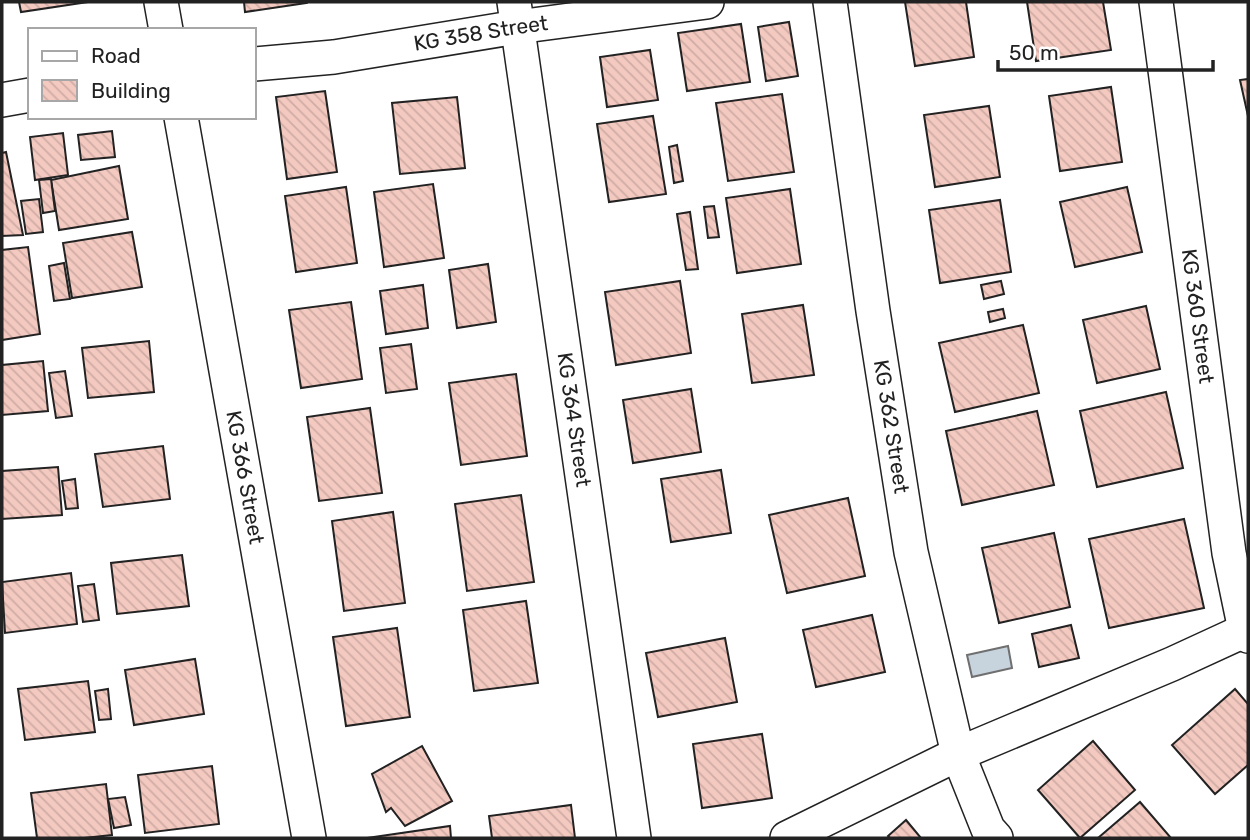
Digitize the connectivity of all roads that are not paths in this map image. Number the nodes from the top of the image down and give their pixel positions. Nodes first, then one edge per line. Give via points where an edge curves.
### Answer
1 (162, 2) edge
2 (707, 2) edge
3 (830, 2) edge
4 (1156, 2) edge
5 (515, 14) edge
6 (166, 28) edge
7 (256, 64) edge
8 (28, 95) edge
9 (2, 100) edge
10 (181, 119) edge
11 (1247, 632) edge
12 (958, 754) junction
13 (309, 838) edge
14 (634, 838) edge
15 (787, 838) edge
16 (996, 838) edge

1 - 6 street
2 - 5 street, KG 358 Street
3 - 12 street, KG 362 Street via 911,552
4 - 11 street, KG 360 Street via 1228,540
5 - 7 street, KG 358 Street via 334,57
5 - 14 street, KG 364 Street
8 - 9 street
10 - 13 street, KG 366 Street
11 - 12 street
12 - 15 street
12 - 16 street, KG 362 Street via 988,829

